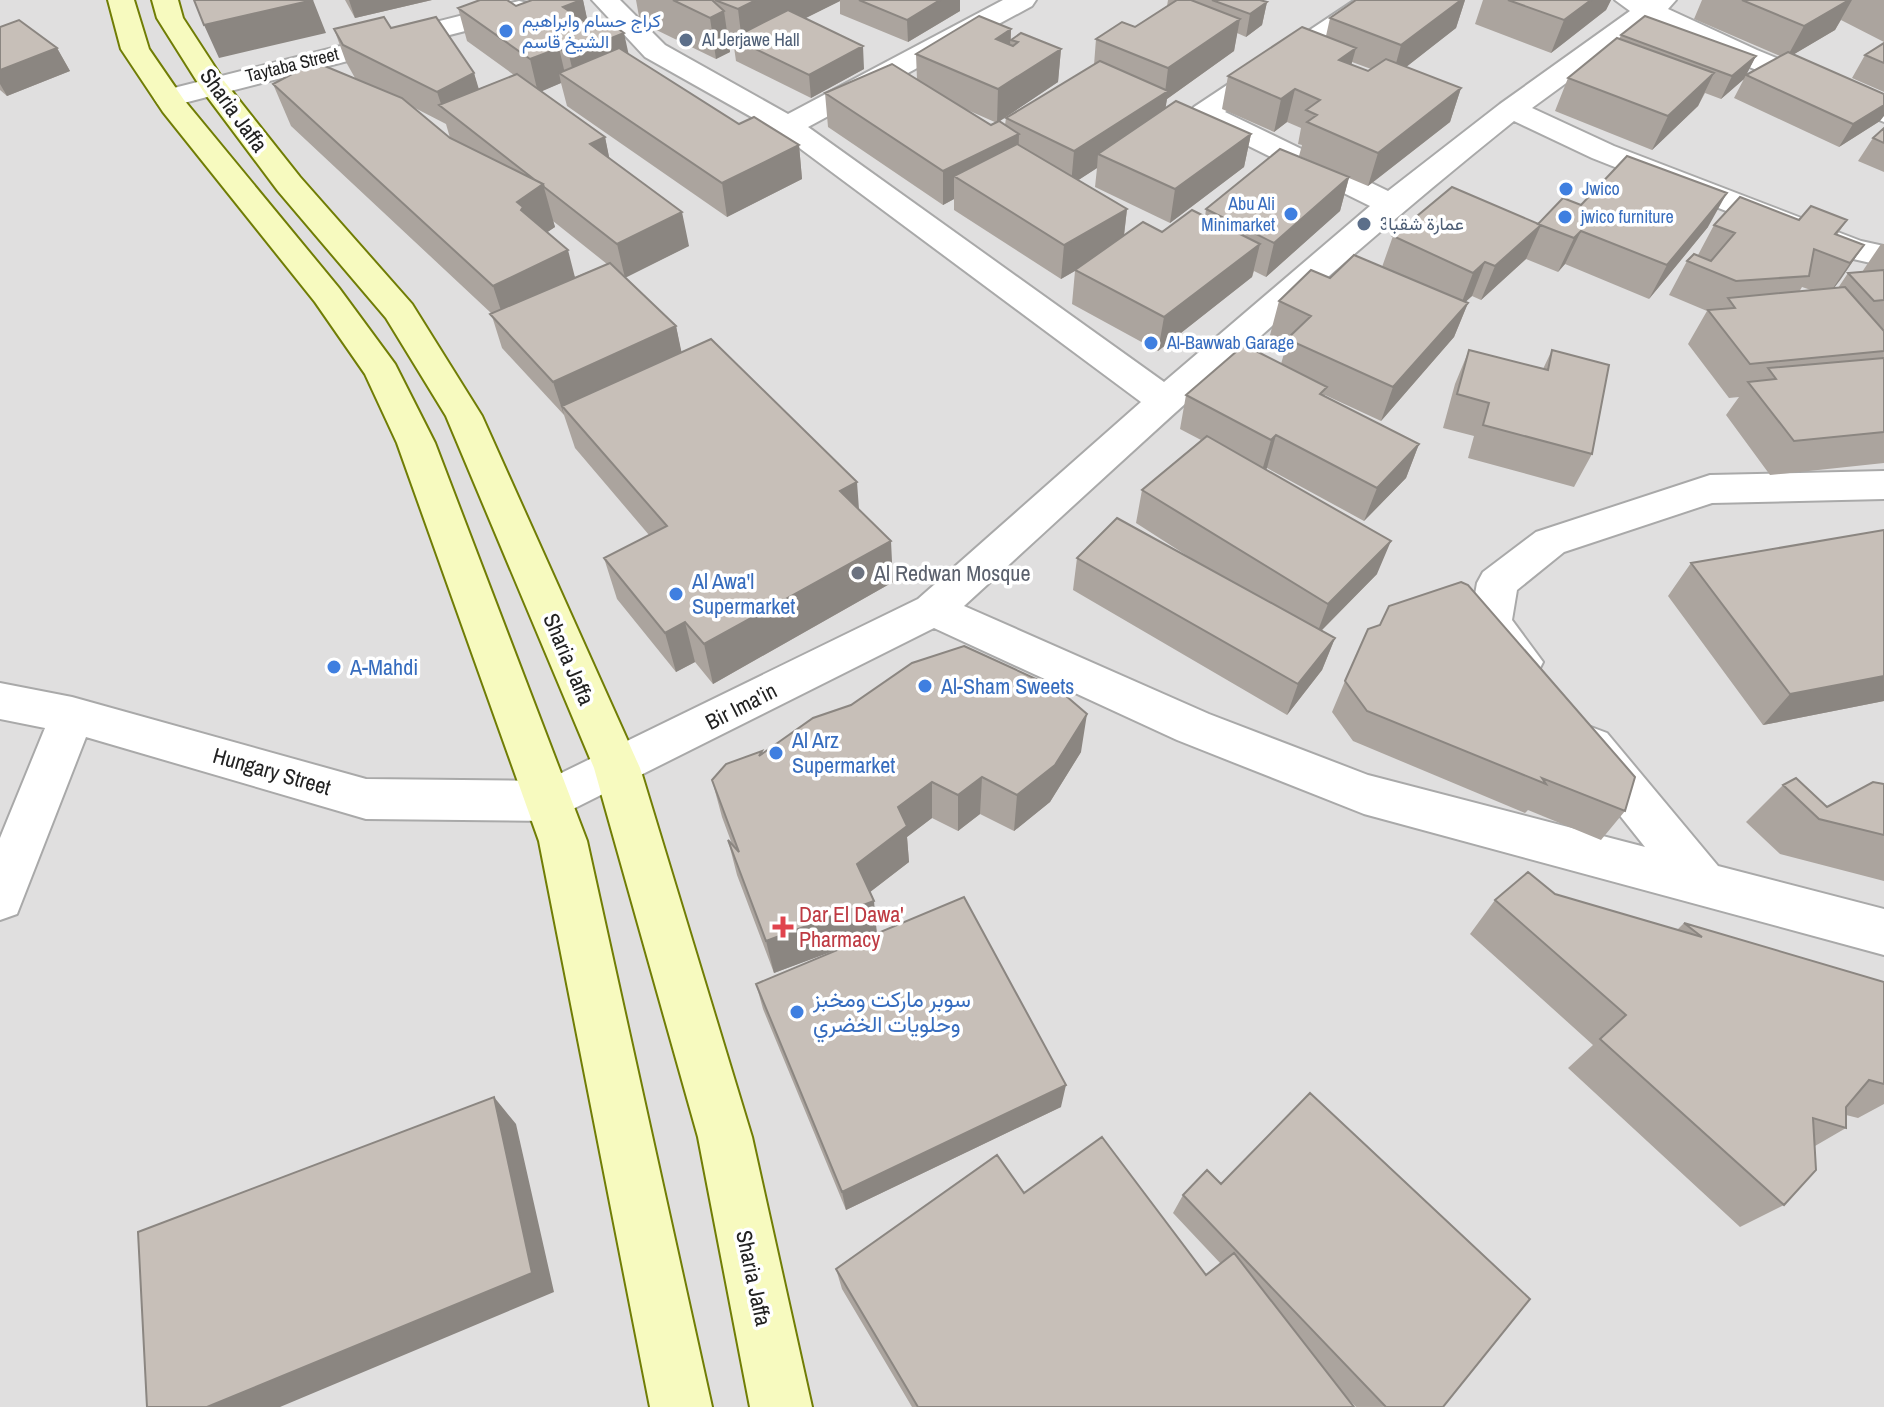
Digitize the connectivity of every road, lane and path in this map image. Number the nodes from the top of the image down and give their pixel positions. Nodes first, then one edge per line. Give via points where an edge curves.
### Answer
1 (121, 0) edge
2 (165, 0) edge
3 (1023, 0) edge
4 (1373, 0) edge
5 (596, 1) edge
6 (1647, 3) edge
7 (548, 6) edge
8 (213, 85) junction
9 (168, 98) junction
10 (1510, 110) junction
11 (1884, 113) edge
12 (788, 126) junction
13 (1391, 204) junction
14 (1884, 256) edge
15 (1165, 401) junction
16 (1884, 485) edge
17 (933, 610) junction
18 (0, 701) edge
19 (72, 715) junction
20 (617, 768) junction
21 (549, 801) junction
22 (1703, 884) junction
23 (0, 898) edge
24 (1884, 932) edge
25 (681, 1407) edge
26 (781, 1407) edge

1 - 9 main road, Sharia Jaffa via 135,49
2 - 8 main road, Sharia Jaffa via 170,18
3 - 12 street
4 - 13 street via 1204,113
5 - 12 street via 655,51
6 - 10 street, Bir Ima'in
6 - 11 street via 1747,56
7 - 8 street, Taytaba Street via 520,8
8 - 9 street, Taytaba Street
8 - 20 main road, Sharia Jaffa via 289,184 400,312 464,416
9 - 21 main road, Sharia Jaffa via 327,295 382,372 416,443
10 - 13 street, Bir Ima'in
10 - 14 street via 1603,152 1852,249
12 - 15 street
13 - 15 street, Bir Ima'in
15 - 17 street, Bir Ima'in
16 - 22 street via 1710,489 1550,542 1497,583 1491,623
17 - 20 street, Bir Ima'in
17 - 22 street via 1193,727 1364,794
18 - 19 street, Hungary Street
19 - 21 street, Hungary Street via 366,799
19 - 23 street
20 - 21 street, Bir Ima'in
20 - 26 main road, Sharia Jaffa via 725,1137
21 - 25 main road, Sharia Jaffa via 563,841
22 - 24 street

